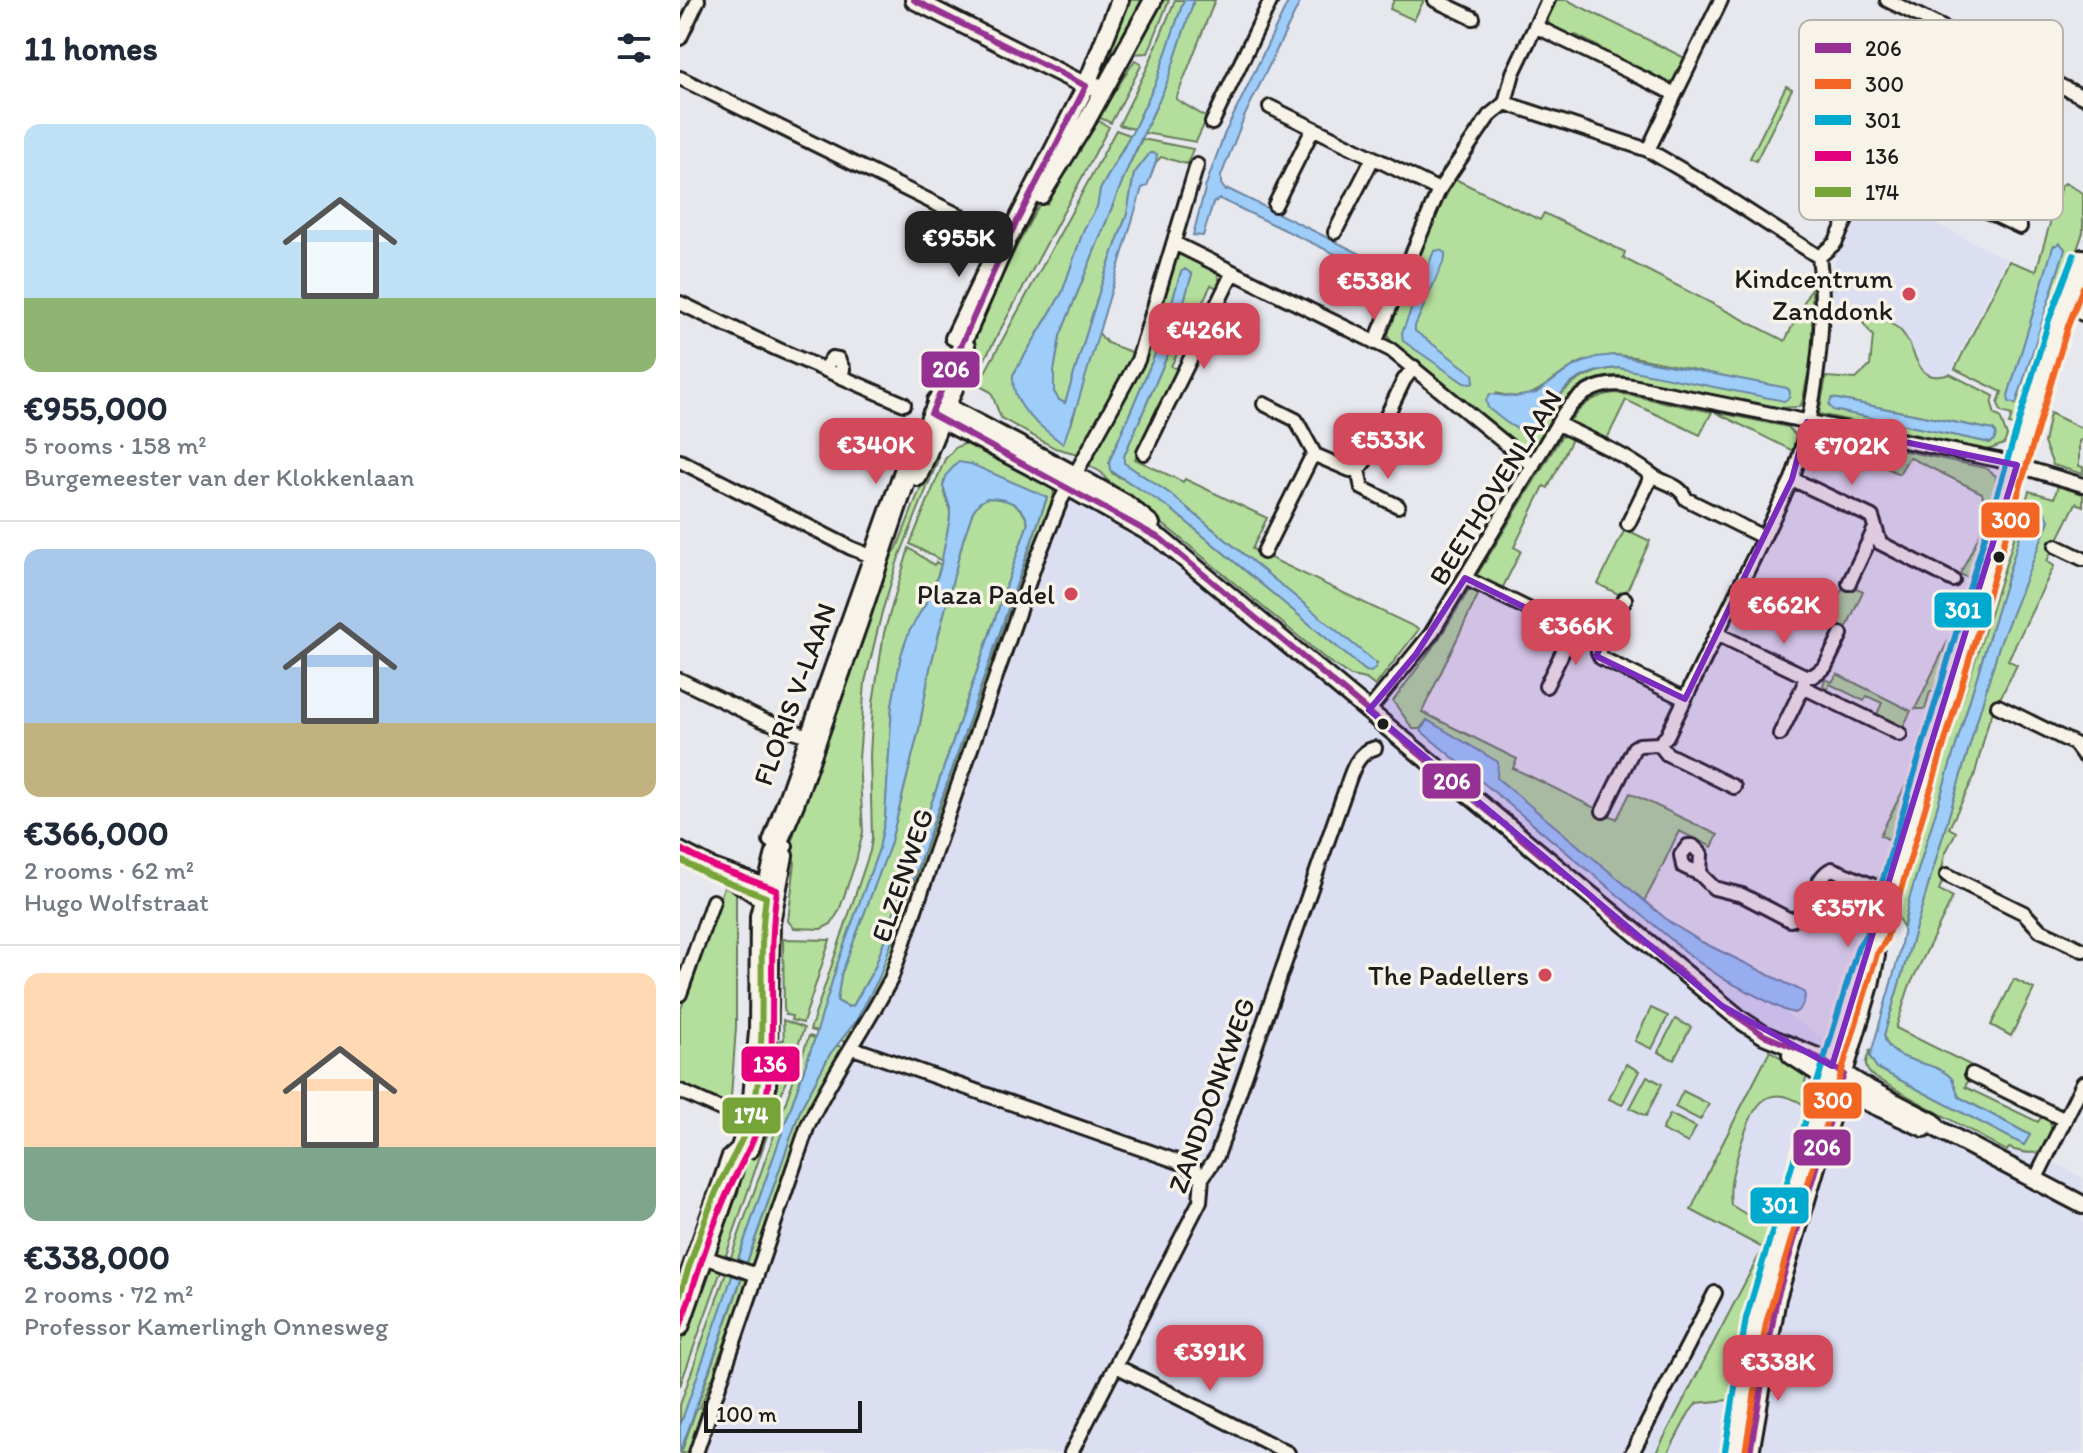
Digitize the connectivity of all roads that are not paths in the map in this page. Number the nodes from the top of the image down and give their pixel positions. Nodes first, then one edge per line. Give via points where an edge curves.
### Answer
1 (698, 0) edge
2 (914, 0) edge
3 (1113, 0) edge
4 (1120, 0) edge
5 (1153, 0) edge
6 (1271, 0) edge
7 (1435, 0) edge
8 (1548, 0) edge
9 (1721, 0) edge
10 (1887, 0) edge
11 (1473, 18) dead end
12 (1927, 20) edge
13 (1535, 26) junction
14 (680, 38) edge
15 (1106, 41) junction
16 (680, 78) edge
17 (1112, 78) junction
18 (1086, 86) junction
19 (2063, 87) edge
20 (1675, 94) junction
21 (2083, 97) edge
22 (1505, 103) junction
23 (1270, 107) dead end
24 (1212, 123) dead end
25 (1071, 124) junction
26 (1313, 129) junction
27 (1648, 150) junction
28 (1373, 158) junction
29 (1197, 165) dead end
30 (1439, 190) junction
31 (1040, 197) junction
32 (1275, 205) dead end
33 (1846, 220) edge
34 (1335, 232) dead end
35 (1001, 236) junction
36 (1174, 243) junction
37 (1819, 257) junction
38 (2083, 258) edge
39 (1233, 272) junction
40 (680, 303) edge
41 (2065, 306) junction
42 (2083, 314) edge
43 (1375, 343) junction
44 (966, 345) junction
45 (1414, 367) junction
46 (904, 404) dead end
47 (1264, 404) dead end
48 (936, 414) junction
49 (1807, 422) junction
50 (1558, 424) junction
51 (1144, 453) dead end
52 (1315, 455) junction
53 (680, 461) edge
54 (2017, 465) junction
55 (1533, 466) junction
56 (1358, 470) junction
57 (1652, 475) junction
58 (1792, 479) junction
59 (1072, 481) junction
60 (2083, 485) edge
61 (1398, 506) dead end
62 (1628, 524) dead end
63 (1875, 528) junction
64 (1763, 537) junction
65 (2056, 546) dead end
66 (1264, 552) dead end
67 (871, 556) junction
68 (2083, 559) edge
69 (1465, 578) junction
70 (1953, 580) dead end
71 (1849, 583) dead end
72 (1625, 599) dead end
73 (1573, 631) junction
74 (1717, 634) junction
75 (1841, 634) dead end
76 (1600, 648) junction
77 (680, 680) edge
78 (1804, 682) junction
79 (1546, 686) dead end
80 (1685, 699) junction
81 (1998, 706) dead end
82 (1369, 710) junction
83 (1780, 734) dead end
84 (1900, 734) dead end
85 (808, 736) junction
86 (1659, 744) junction
87 (1375, 748) dead end
88 (2083, 755) edge
89 (1734, 787) dead end
90 (1603, 811) dead end
91 (782, 845) junction
92 (680, 849) edge
93 (1700, 874) dead end
94 (1947, 875) dead end
95 (1889, 892) junction
96 (770, 895) junction
97 (713, 901) dead end
98 (2083, 950) edge
99 (680, 994) edge
100 (853, 1048) junction
101 (1972, 1074) dead end
102 (1836, 1077) junction
103 (2083, 1083) edge
104 (680, 1091) edge
105 (2065, 1120) junction
106 (753, 1124) junction
107 (742, 1144) junction
108 (1202, 1178) junction
109 (2035, 1180) junction
110 (729, 1187) junction
111 (2083, 1205) edge
112 (704, 1257) junction
113 (751, 1273) junction
114 (681, 1288) edge
115 (1715, 1293) dead end
116 (680, 1327) edge
117 (1116, 1366) junction
118 (696, 1453) edge
119 (1071, 1453) edge
120 (1288, 1453) edge
121 (1632, 1453) edge
122 (1735, 1453) edge
123 (1750, 1453) edge

1 - 14 street
2 - 18 main road
3 - 15 street via 1102,31
4 - 15 main road
5 - 17 main road
6 - 24 street
7 - 11 street
8 - 13 street
9 - 20 street
10 - 12 street
13 - 20 street
13 - 22 street
15 - 18 main road
16 - 35 street
17 - 18 main road
17 - 31 main road
18 - 25 main road
19 - 21 street
20 - 27 street
22 - 27 street
22 - 30 street via 1489,116
23 - 26 street
25 - 31 main road
25 - 35 street via 1057,128
25 - 44 main road via 1008,239
26 - 28 street
26 - 32 street
27 - 37 street
28 - 30 street
28 - 34 street
29 - 36 street, ELZENWEG
30 - 43 street
31 - 44 main road
33 - 37 street via 1835,243
35 - 44 street via 952,338
36 - 39 street
36 - 59 street, ELZENWEG via 1138,360
37 - 49 street via 1819,357
38 - 41 main road
39 - 43 street
39 - 51 street
40 - 46 street
41 - 42 street
41 - 54 main road
43 - 45 street
44 - 48 main road, FLORIS V-LAAN
45 - 55 street
45 - 56 street
47 - 52 street via 1296,420
48 - 59 main road
48 - 67 street, FLORIS V-LAAN via 912,428
48 - 91 main road, FLORIS V-LAAN
49 - 50 street, BEETHOVENLAAN via 1619,383 1585,392
49 - 54 street, BEETHOVENLAAN
49 - 58 street
50 - 55 street, BEETHOVENLAAN
50 - 57 street
52 - 56 street
52 - 66 street
53 - 67 street
54 - 60 street, BEETHOVENLAAN
54 - 95 main road
55 - 69 street, BEETHOVENLAAN
56 - 61 street via 1362,488
57 - 62 street
57 - 64 street via 1682,490 1686,499
58 - 63 street via 1872,517
58 - 64 street
59 - 82 main road via 1125,503 1150,522 1161,539
59 - 100 street, ELZENWEG via 1035,564 891,979
63 - 70 street via 1880,543
63 - 71 street
64 - 74 street
65 - 68 street
67 - 85 street, FLORIS V-LAAN
69 - 73 street
69 - 82 street, BEETHOVENLAAN via 1416,654
72 - 76 street
73 - 76 street
73 - 79 street
74 - 78 street
74 - 80 street
75 - 78 street via 1819,673
76 - 80 street via 1601,658
77 - 85 street
78 - 83 street
78 - 84 street
80 - 86 street
81 - 88 street via 2075,744
82 - 102 main road via 1697,986 1741,1020
85 - 91 street, FLORIS V-LAAN via 770,841
86 - 89 street via 1667,754
86 - 90 street via 1634,748
87 - 108 street, ZANDDONKWEG via 1365,750 1357,761 1232,1117
91 - 96 main road, FLORIS V-LAAN
92 - 96 street
93 - 95 street via 1714,888 1742,895 1790,920 1803,912 1822,875 1832,869
94 - 98 street
95 - 102 main road via 1868,950
96 - 106 main road, FLORIS V-LAAN via 758,936
97 - 99 street
100 - 108 street via 1182,1163
100 - 113 street, ELZENWEG via 808,1125
101 - 105 street
102 - 109 main road via 1933,1122
102 - 122 main road via 1756,1321
102 - 123 main road via 1777,1298
103 - 105 street
104 - 106 street
105 - 109 street
106 - 107 main road, FLORIS V-LAAN
106 - 110 main road, FLORIS V-LAAN via 748,1152
107 - 110 main road, FLORIS V-LAAN
107 - 114 street, FLORIS V-LAAN via 729,1156
108 - 117 street, ZANDDONKWEG via 1200,1201
109 - 111 main road
110 - 112 main road, FLORIS V-LAAN
112 - 113 street
112 - 116 main road, FLORIS V-LAAN
113 - 118 street, ELZENWEG
115 - 121 street
117 - 119 street, ZANDDONKWEG
117 - 120 street

